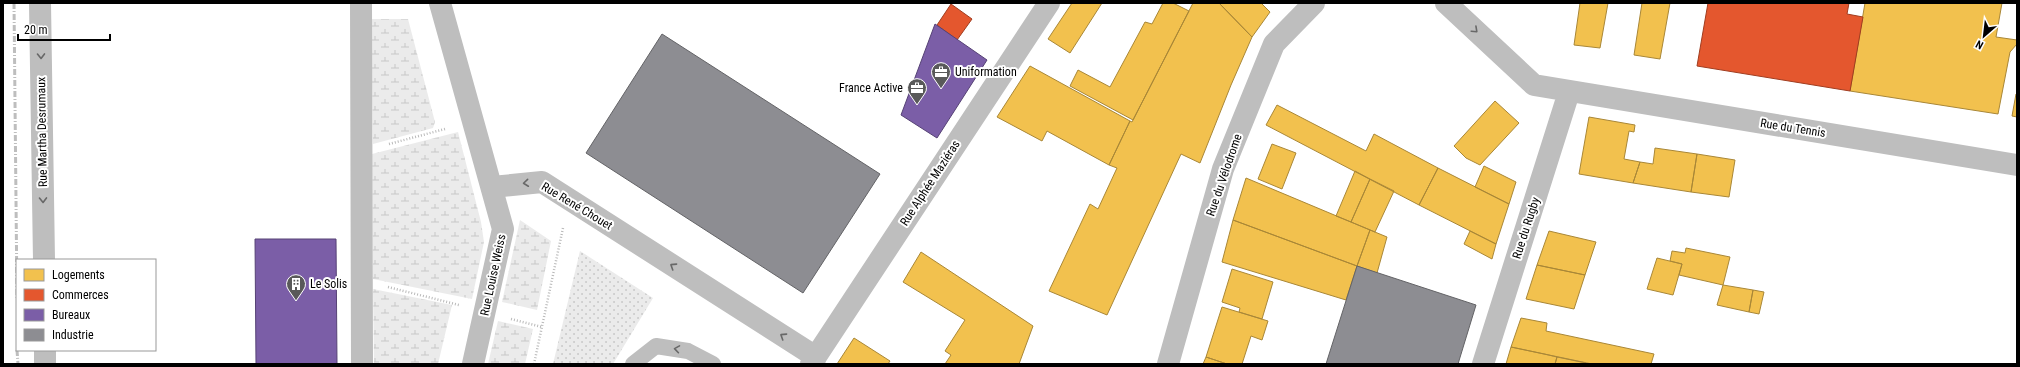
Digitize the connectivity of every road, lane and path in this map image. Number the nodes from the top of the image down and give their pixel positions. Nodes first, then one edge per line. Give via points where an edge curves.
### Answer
1 (40, 3) edge
2 (361, 3) edge
3 (440, 3) edge
4 (1049, 3) edge
5 (1314, 3) edge
6 (1446, 3) edge
7 (1569, 92) junction
8 (445, 129) dead end
9 (361, 152) junction
10 (2017, 165) edge
11 (492, 187) junction
12 (563, 225) dead end
13 (44, 259) edge
14 (361, 280) junction
15 (461, 306) dead end
16 (509, 318) dead end
17 (542, 327) junction
18 (45, 351) edge
19 (814, 360) edge
20 (45, 364) edge
21 (362, 364) edge
22 (474, 364) edge
23 (534, 364) edge
24 (633, 364) edge
25 (713, 364) edge
26 (1168, 364) edge
27 (1483, 364) edge

1 -> 13 street, Rue Martha Desrumaux
2 - 9 street
3 - 11 street
4 - 19 street, Rue Alphée Maziéras
5 - 26 street, Rue du Vélodrome via 1274,44 1224,169
6 -> 7 street, Rue du Tennis via 1534,85
7 - 10 street, Rue du Tennis
7 - 27 street, Rue du Rugby
8 - 9 path
9 - 14 street
19 -> 11 street, Rue René Chouet via 542,182
11 - 22 street, Rue Louise Weiss via 503,229
12 - 17 path
14 - 15 path
14 - 21 street
16 - 17 path
17 - 23 path
18 - 20 street
25 -> 24 lane via 688,351 656,346

